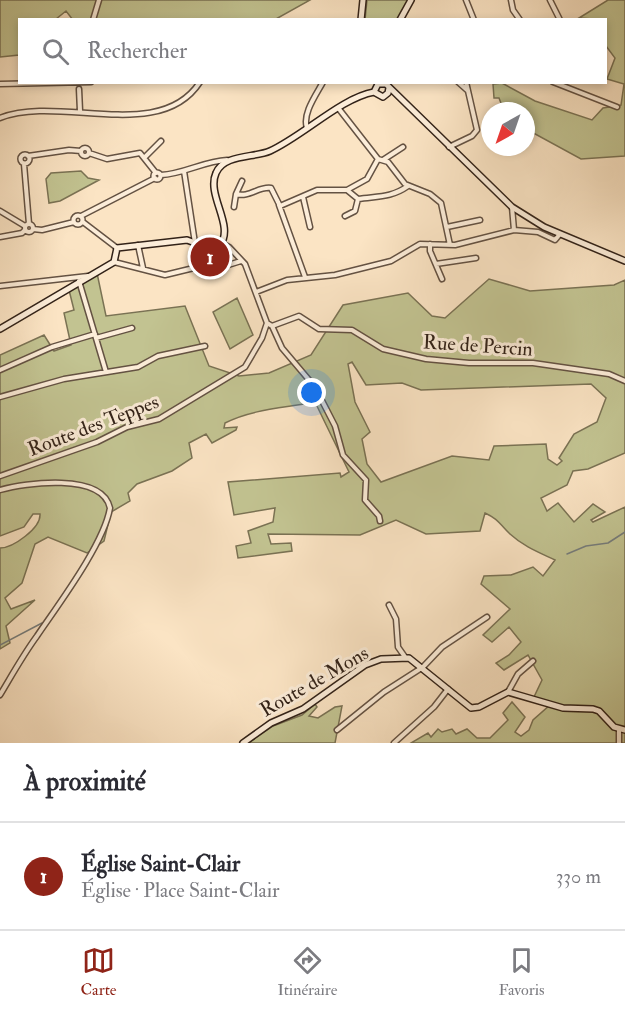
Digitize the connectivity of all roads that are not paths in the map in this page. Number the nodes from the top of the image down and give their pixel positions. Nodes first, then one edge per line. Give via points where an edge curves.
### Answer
1 (99, 0) edge
2 (363, 0) edge
3 (411, 0) edge
4 (466, 0) edge
5 (511, 0) edge
6 (550, 0) edge
7 (94, 18) edge
8 (361, 18) edge
9 (402, 18) edge
10 (473, 18) edge
11 (519, 18) edge
12 (559, 18) edge
13 (0, 84) edge
14 (18, 84) edge
15 (199, 84) edge
16 (322, 84) edge
17 (383, 84) edge
18 (460, 84) edge
19 (466, 84) edge
20 (558, 84) edge
21 (375, 87) edge
22 (389, 88) junction
23 (79, 89) dead end
24 (468, 91) junction
25 (385, 96) junction
26 (403, 102) junction
27 (617, 106) dead end
28 (339, 109) junction
29 (80, 111) junction
30 (0, 117) edge
31 (307, 129) junction
32 (161, 141) dead end
33 (403, 147) dead end
34 (449, 148) junction
35 (145, 157) junction
36 (233, 160) junction
37 (381, 160) junction
38 (206, 164) junction
39 (219, 168) junction
40 (184, 171) junction
41 (157, 175) junction
42 (243, 181) dead end
43 (408, 186) junction
44 (347, 190) junction
45 (236, 194) junction
46 (303, 197) junction
47 (358, 199) junction
48 (279, 206) junction
49 (234, 207) dead end
50 (512, 207) junction
51 (0, 211) edge
52 (81, 216) junction
53 (345, 216) dead end
54 (480, 220) dead end
55 (74, 222) junction
56 (82, 222) junction
57 (27, 226) junction
58 (310, 227) dead end
59 (447, 227) junction
60 (514, 231) junction
61 (560, 234) junction
62 (0, 237) edge
63 (195, 243) junction
64 (222, 243) junction
65 (430, 244) junction
66 (138, 245) junction
67 (450, 245) junction
68 (203, 246) junction
69 (117, 248) junction
70 (476, 258) dead end
71 (241, 261) junction
72 (625, 261) edge
73 (114, 262) junction
74 (436, 264) junction
75 (202, 266) junction
76 (143, 268) junction
77 (88, 276) junction
78 (305, 277) junction
79 (442, 279) dead end
80 (79, 281) junction
81 (0, 286) edge
82 (256, 292) junction
83 (270, 325) junction
84 (132, 328) dead end
85 (0, 329) edge
86 (96, 336) junction
87 (205, 346) dead end
88 (0, 370) edge
89 (106, 372) junction
90 (625, 381) edge
91 (0, 398) edge
92 (0, 476) edge
93 (0, 490) edge
94 (380, 521) dead end
95 (389, 605) dead end
96 (487, 617) dead end
97 (405, 657) junction
98 (532, 661) dead end
99 (423, 667) junction
100 (448, 689) junction
101 (508, 692) junction
102 (0, 695) edge
103 (622, 729) edge
104 (337, 730) dead end
105 (243, 743) edge
106 (394, 743) edge
107 (619, 743) edge

1 - 7 street
2 - 8 street
3 - 9 street
4 - 10 street
5 - 11 street
6 - 12 street
13 - 14 street
15 - 29 street via 189,97 155,112 134,115
16 - 31 street via 306,120
17 - 22 street
18 - 24 street
19 - 24 street
20 - 27 street
21 - 25 street via 379,97
21 - 28 street
22 - 25 street
22 - 26 street
23 - 29 street
24 - 34 street via 477,130
25 - 26 street
26 - 34 street
28 - 31 street
28 - 37 street
29 - 30 street via 21,112
31 - 36 street via 264,153
32 - 35 street
33 - 37 street
34 - 50 street
35 - 41 street
35 - 57 street via 133,153 108,159 69,150 23,155
36 - 38 street
36 - 39 street
37 - 43 street
37 - 44 street via 367,178
38 - 39 street via 213,163
38 - 40 street
39 - 64 street via 214,183 225,234
40 - 41 street
40 - 63 street
41 - 52 street
42 - 45 street
43 - 47 street via 385,198 370,195
43 - 59 street via 441,203
44 - 46 street via 316,190
44 - 47 street
45 - 48 street via 271,188
45 - 49 street
46 - 48 street
46 - 58 street
47 - 53 street via 355,211
48 - 78 street
50 - 60 street
50 - 61 street
51 - 57 street
52 - 55 street via 76,216
52 - 56 street
54 - 59 street
55 - 56 street
55 - 57 street via 30,232
56 - 69 street
57 - 62 street via 22,233
59 - 67 street
60 - 61 street via 538,232 555,240
60 - 67 street
61 - 72 street
63 - 66 street via 187,240
63 - 68 street
64 - 68 street
64 - 71 street
65 - 67 street
65 - 74 street
65 - 78 street via 413,247 391,261 334,275
66 - 69 street
66 - 76 street
68 - 75 street
69 - 73 street
70 - 74 street
71 - 75 street via 215,269
71 - 82 street
73 - 76 street
73 - 77 street
74 - 79 street
75 - 76 street via 165,275
77 - 80 street
77 - 81 street
78 - 82 street via 283,280
80 - 85 street
80 - 86 street
82 - 83 street
83 - 90 street, Rue de Percin via 299,316 319,329 352,330 383,349 426,359 533,363 609,374
83 - 92 street, Route des Teppes via 245,367 166,415
83 - 94 street via 282,348 315,387 335,426 343,455 366,480 365,500
84 - 86 street
86 - 88 street via 52,347
86 - 89 street
87 - 89 street via 158,356 138,368
89 - 91 street via 64,379
93 - 102 street, Route des Teppes via 70,483 95,491 110,508 92,551
95 - 97 street via 396,619 398,647
96 - 99 street via 442,647
97 - 99 street
97 - 105 street, Route de Mons via 381,658 365,665 303,709 271,723
98 - 101 street via 518,674
99 - 100 street
99 - 104 street
100 - 101 street via 471,708
100 - 106 street
101 - 103 street via 563,708 593,709
103 - 107 street

